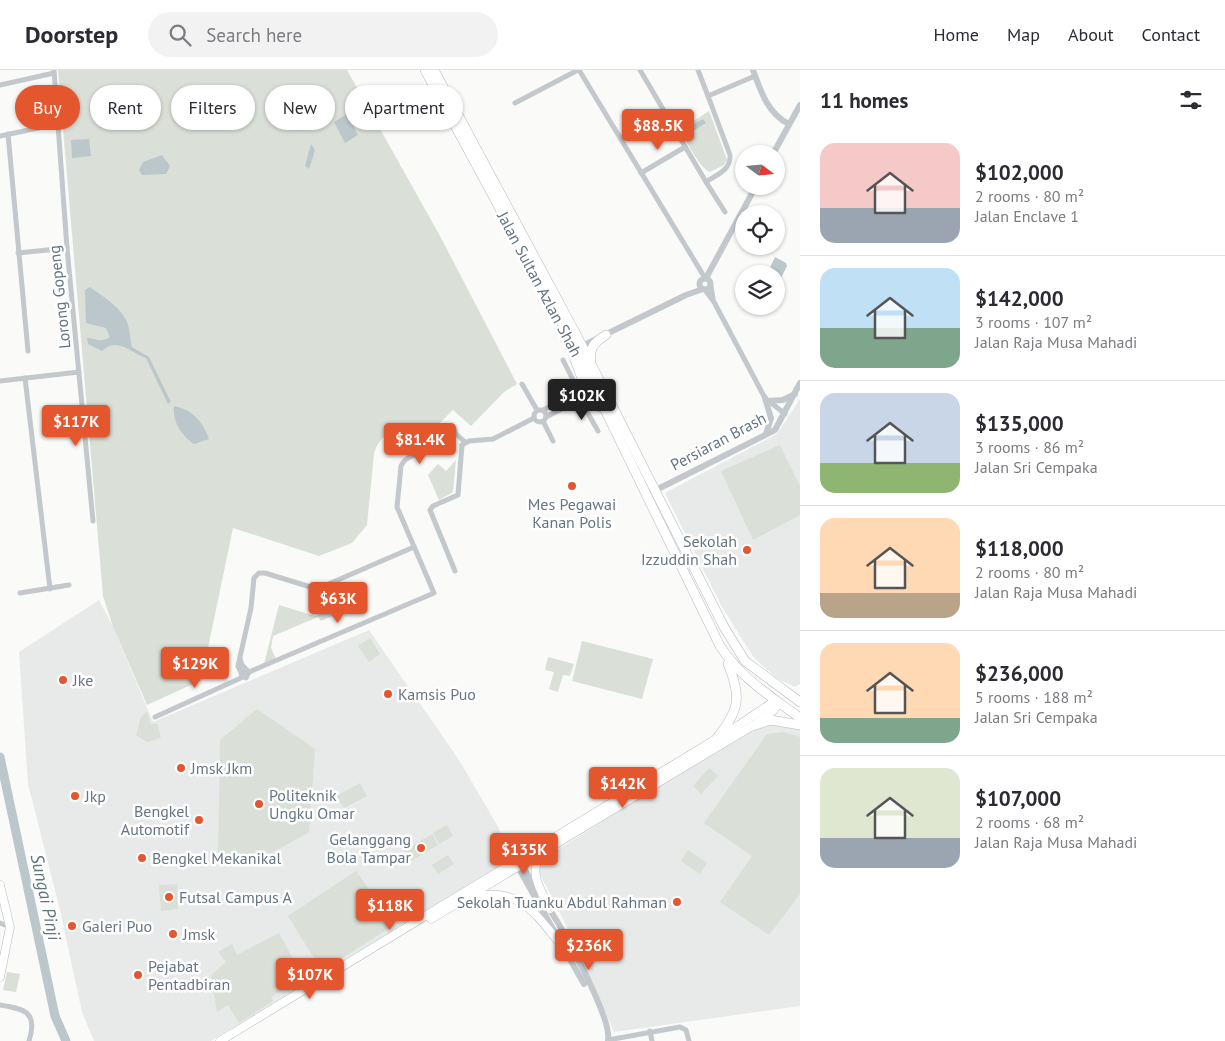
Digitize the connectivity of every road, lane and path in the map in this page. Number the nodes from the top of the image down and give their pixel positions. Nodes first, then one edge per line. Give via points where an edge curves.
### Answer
1 (425, 70) edge
2 (434, 70) edge
3 (578, 70) edge
4 (640, 70) edge
5 (698, 70) edge
6 (54, 71) edge
7 (754, 73) edge
8 (0, 85) edge
9 (55, 85) edge
10 (708, 96) junction
11 (515, 103) dead end
12 (800, 105) edge
13 (789, 124) junction
14 (28, 130) edge
15 (57, 130) edge
16 (8, 134) junction
17 (0, 136) edge
18 (778, 145) edge
19 (685, 147) junction
20 (641, 173) junction
21 (706, 182) junction
22 (751, 195) edge
23 (725, 212) dead end
24 (66, 248) junction
25 (18, 254) junction
26 (705, 284) junction
27 (570, 322) junction
28 (602, 336) junction
29 (572, 342) junction
30 (582, 346) junction
31 (28, 351) dead end
32 (563, 360) dead end
33 (593, 368) junction
34 (79, 372) junction
35 (25, 378) junction
36 (0, 381) edge
37 (800, 383) edge
38 (522, 384) dead end
39 (795, 394) junction
40 (582, 395) junction
41 (768, 401) junction
42 (540, 410) junction
43 (786, 411) junction
44 (534, 418) junction
45 (610, 418) junction
46 (545, 419) junction
47 (598, 432) dead end
48 (766, 434) junction
49 (553, 441) dead end
50 (464, 443) junction
51 (656, 490) junction
52 (93, 521) dead end
53 (414, 548) junction
54 (455, 571) dead end
55 (69, 586) dead end
56 (50, 588) junction
57 (20, 593) dead end
58 (720, 646) junction
59 (240, 656) junction
60 (745, 661) junction
61 (247, 670) junction
62 (243, 676) junction
63 (778, 701) junction
64 (800, 702) edge
65 (800, 708) edge
66 (155, 717) dead end
67 (800, 718) edge
68 (800, 725) edge
69 (752, 726) junction
70 (716, 738) junction
71 (553, 846) junction
72 (519, 863) junction
73 (0, 885) edge
74 (459, 902) junction
75 (2, 903) edge
76 (550, 910) junction
77 (0, 923) edge
78 (420, 923) junction
79 (10, 927) junction
80 (405, 932) junction
81 (566, 951) junction
82 (2, 957) edge
83 (0, 977) edge
84 (0, 1005) edge
85 (650, 1031) junction
86 (618, 1039) edge
87 (29, 1041) edge
88 (220, 1041) edge
89 (230, 1041) edge
90 (604, 1041) edge
91 (608, 1041) edge
92 (652, 1041) edge
93 (690, 1041) edge

1 - 29 main road, Jalan Sultan Azlan Shah
2 - 27 main road, Jalan Sultan Azlan Shah
3 - 11 street
3 - 20 street
4 - 19 street
5 - 10 street
6 - 8 street
6 - 9 street, Lorong Gopeng
7 - 10 street
7 - 13 street via 768,105 777,118
10 - 21 street via 730,162 728,168
12 - 13 street
13 - 18 street
14 - 16 street
15 - 24 street, Lorong Gopeng
16 - 17 street
16 - 25 street
19 - 20 street
19 - 21 street
20 - 26 street
21 - 23 street
22 - 26 street
24 - 25 street
24 - 34 street, Lorong Gopeng
25 - 31 street
26 - 28 street
26 - 41 street
27 - 28 main road via 582,336
27 - 30 main road, Jalan Sultan Azlan Shah
28 - 30 street
28 - 33 main road via 590,353
29 - 40 main road via 572,357 584,382
29 - 45 main road, Jalan Sultan Azlan Shah
30 - 33 main road, Jalan Sultan Azlan Shah
30 - 45 main road via 582,356
32 - 40 street
33 - 51 main road, Jalan Sultan Azlan Shah
34 - 35 street
34 - 52 street, Lorong Gopeng
35 - 36 street
35 - 56 street
37 - 39 street, Persiaran Brash
38 - 42 street
39 - 41 street via 783,400
39 - 43 street, Persiaran Brash
40 - 42 street
40 - 45 main road via 595,399
40 - 46 street
40 - 47 street
41 - 43 street
41 - 48 street via 771,418
42 - 44 street
42 - 46 street
43 - 48 street, Persiaran Brash via 775,430
44 - 46 street via 539,422
44 - 50 street via 493,439
45 - 58 main road, Jalan Sultan Azlan Shah
46 - 49 street
48 - 51 street, Persiaran Brash
50 - 53 street via 451,436 441,450 408,457 401,466 397,507
50 - 54 street via 458,495 430,510
51 - 60 main road, Jalan Sultan Azlan Shah via 724,627
53 - 59 street via 317,589 258,573 254,578
53 - 61 street via 434,593
55 - 56 street
56 - 57 street
58 - 63 main road, Jalan Sultan Azlan Shah via 753,685
58 - 70 main road via 736,682 737,704 732,720
59 - 61 street
59 - 62 street via 238,669
60 - 63 main road via 775,692
60 - 64 main road, Jalan Sultan Azlan Shah
61 - 62 street via 248,677
62 - 66 street
63 - 65 main road via 786,699
63 - 67 main road, Jalan Sultan Azlan Shah
63 - 69 main road via 773,711
63 - 70 main road
68 - 69 main road via 771,720
69 - 71 main road
70 - 72 main road
71 - 72 main road
71 - 76 main road via 537,860 535,867 536,879
72 - 74 main road
72 - 76 street
72 - 78 main road
72 - 81 street
73 - 75 main road
74 - 78 main road
74 - 81 main road via 499,895 521,901 539,915
75 - 79 main road
76 - 91 street via 600,1007
77 - 79 street
78 - 80 main road
79 - 82 main road
80 - 88 main road
80 - 89 main road
81 - 91 street via 593,1002
82 - 83 main road
84 - 87 street via 24,1009 32,1031
85 - 86 street
85 - 92 street
85 - 93 street via 684,1028
86 - 91 street
90 - 91 street

